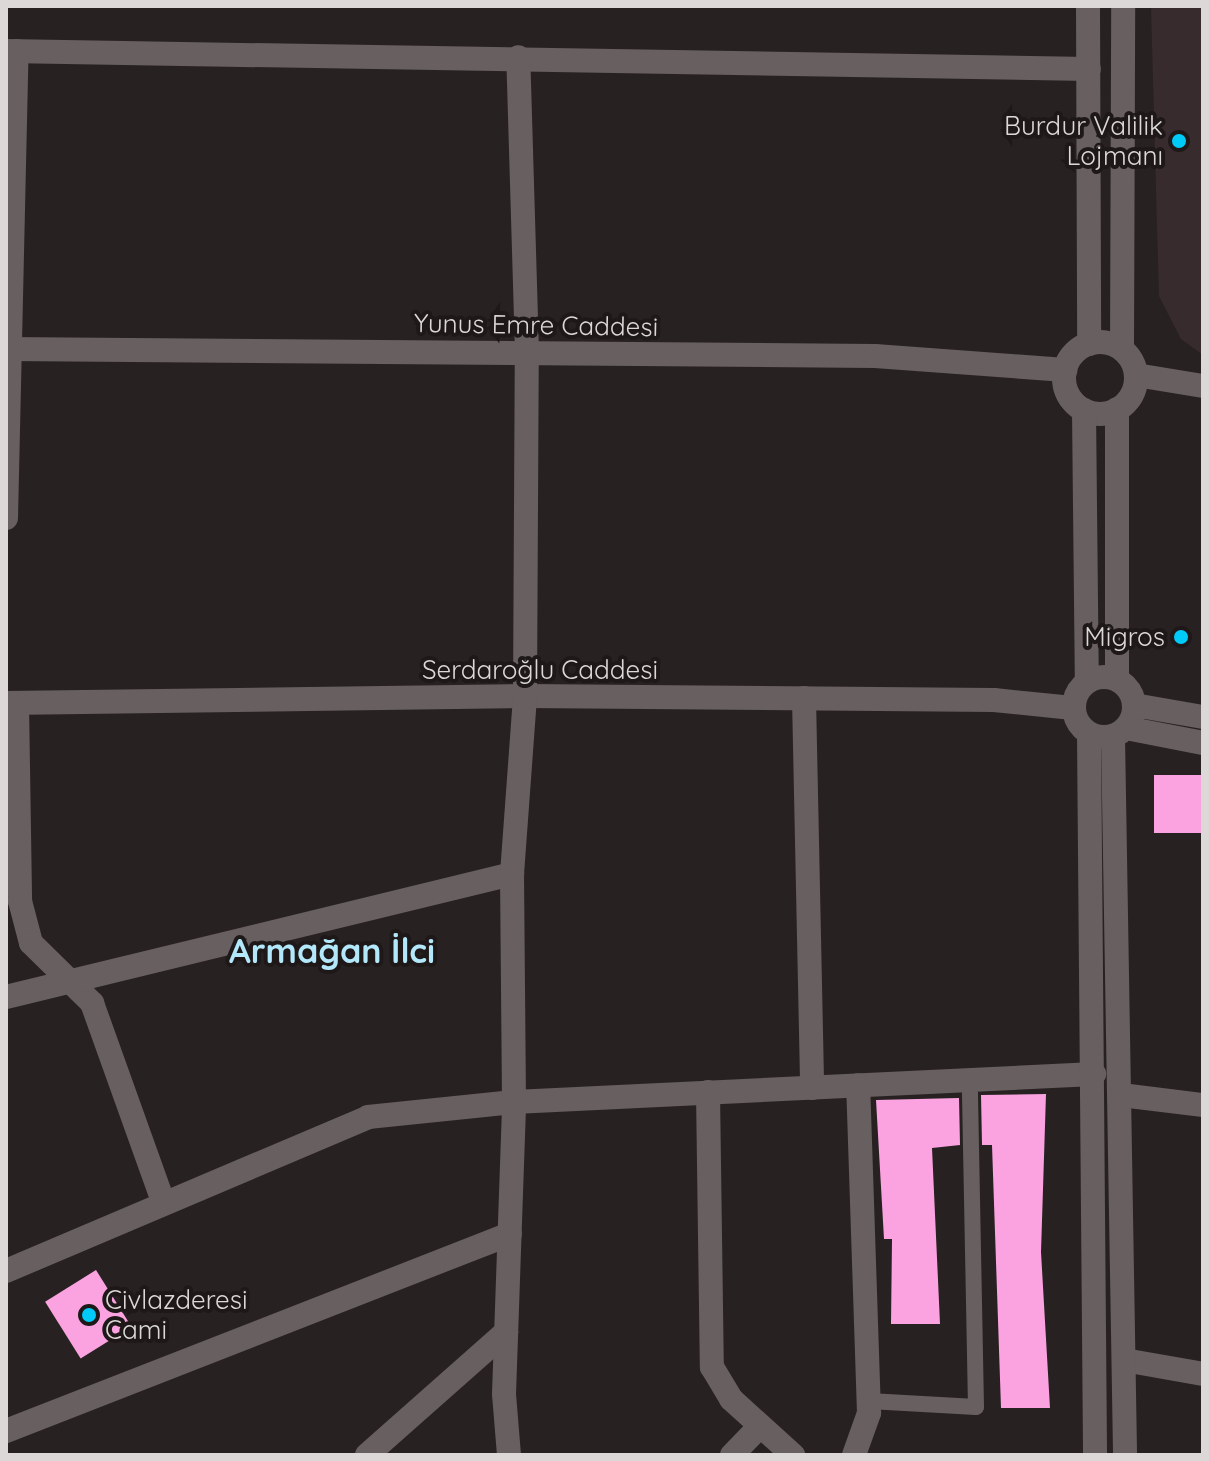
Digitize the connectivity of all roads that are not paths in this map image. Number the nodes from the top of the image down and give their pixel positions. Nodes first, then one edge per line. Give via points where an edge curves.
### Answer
1 (1088, 6) edge
2 (1123, 6) edge
3 (12, 51) edge
4 (518, 57) junction
5 (1089, 69) junction
6 (1089, 344) junction
7 (8, 349) edge
8 (1122, 349) junction
9 (527, 352) junction
10 (1065, 370) junction
11 (1136, 375) junction
12 (1203, 386) edge
13 (1117, 409) junction
14 (1084, 410) junction
15 (6, 518) edge
16 (1117, 679) junction
17 (1087, 681) junction
18 (525, 696) junction
19 (804, 698) junction
20 (11, 703) edge
21 (1134, 705) junction
22 (1073, 708) junction
23 (1203, 717) edge
24 (1109, 733) junction
25 (1203, 743) edge
26 (512, 874) junction
27 (75, 982) junction
28 (6, 997) edge
29 (1094, 1074) junction
30 (970, 1080) junction
31 (858, 1085) junction
32 (812, 1088) junction
33 (708, 1092) junction
34 (1121, 1095) junction
35 (514, 1102) junction
36 (1203, 1105) edge
37 (163, 1201) junction
38 (510, 1234) junction
39 (6, 1271) edge
40 (506, 1332) junction
41 (1124, 1360) junction
42 (1203, 1374) edge
43 (869, 1401) junction
44 (760, 1426) junction
45 (6, 1431) edge
46 (367, 1455) edge
47 (509, 1455) edge
48 (732, 1455) edge
49 (793, 1455) edge
50 (854, 1455) edge
51 (1095, 1455) edge
52 (1125, 1455) edge

1 - 5 street
2 - 8 street
3 - 4 street
3 - 7 street
4 - 5 street
4 - 9 street
5 - 6 street
6 - 8 street
6 - 10 street
7 - 9 street, Yunus Emre Caddesi
7 - 15 street
8 - 11 street
9 - 10 street, Yunus Emre Caddesi via 875,356
9 - 18 street
10 - 14 street via 1068,393
11 - 12 street
11 - 13 street via 1132,395
13 - 14 street
13 - 16 street
14 - 17 street
16 - 17 street
16 - 21 street
17 - 22 street
18 - 19 street, Serdaroğlu Caddesi
18 - 20 street, Serdaroğlu Caddesi
18 - 26 street
19 - 22 street, Serdaroğlu Caddesi via 994,700
19 - 32 street
20 - 27 street via 20,901 31,943
21 - 23 street
21 - 24 street
22 - 24 street
24 - 25 street
24 - 29 street
24 - 34 street
26 - 27 street
26 - 35 street
27 - 28 street
27 - 37 street via 92,1003
29 - 30 street
29 - 51 street
30 - 31 street
30 - 43 lane via 976,1407
31 - 32 street
31 - 43 street
32 - 33 street
33 - 35 street
33 - 44 street via 712,1367 731,1399
34 - 36 street
34 - 41 street
35 - 37 street via 368,1117
35 - 38 street
37 - 39 street
38 - 40 street
38 - 45 street
40 - 46 street
40 - 47 street
41 - 42 street
41 - 52 street
43 - 50 street via 865,1436
44 - 48 street
44 - 49 street

